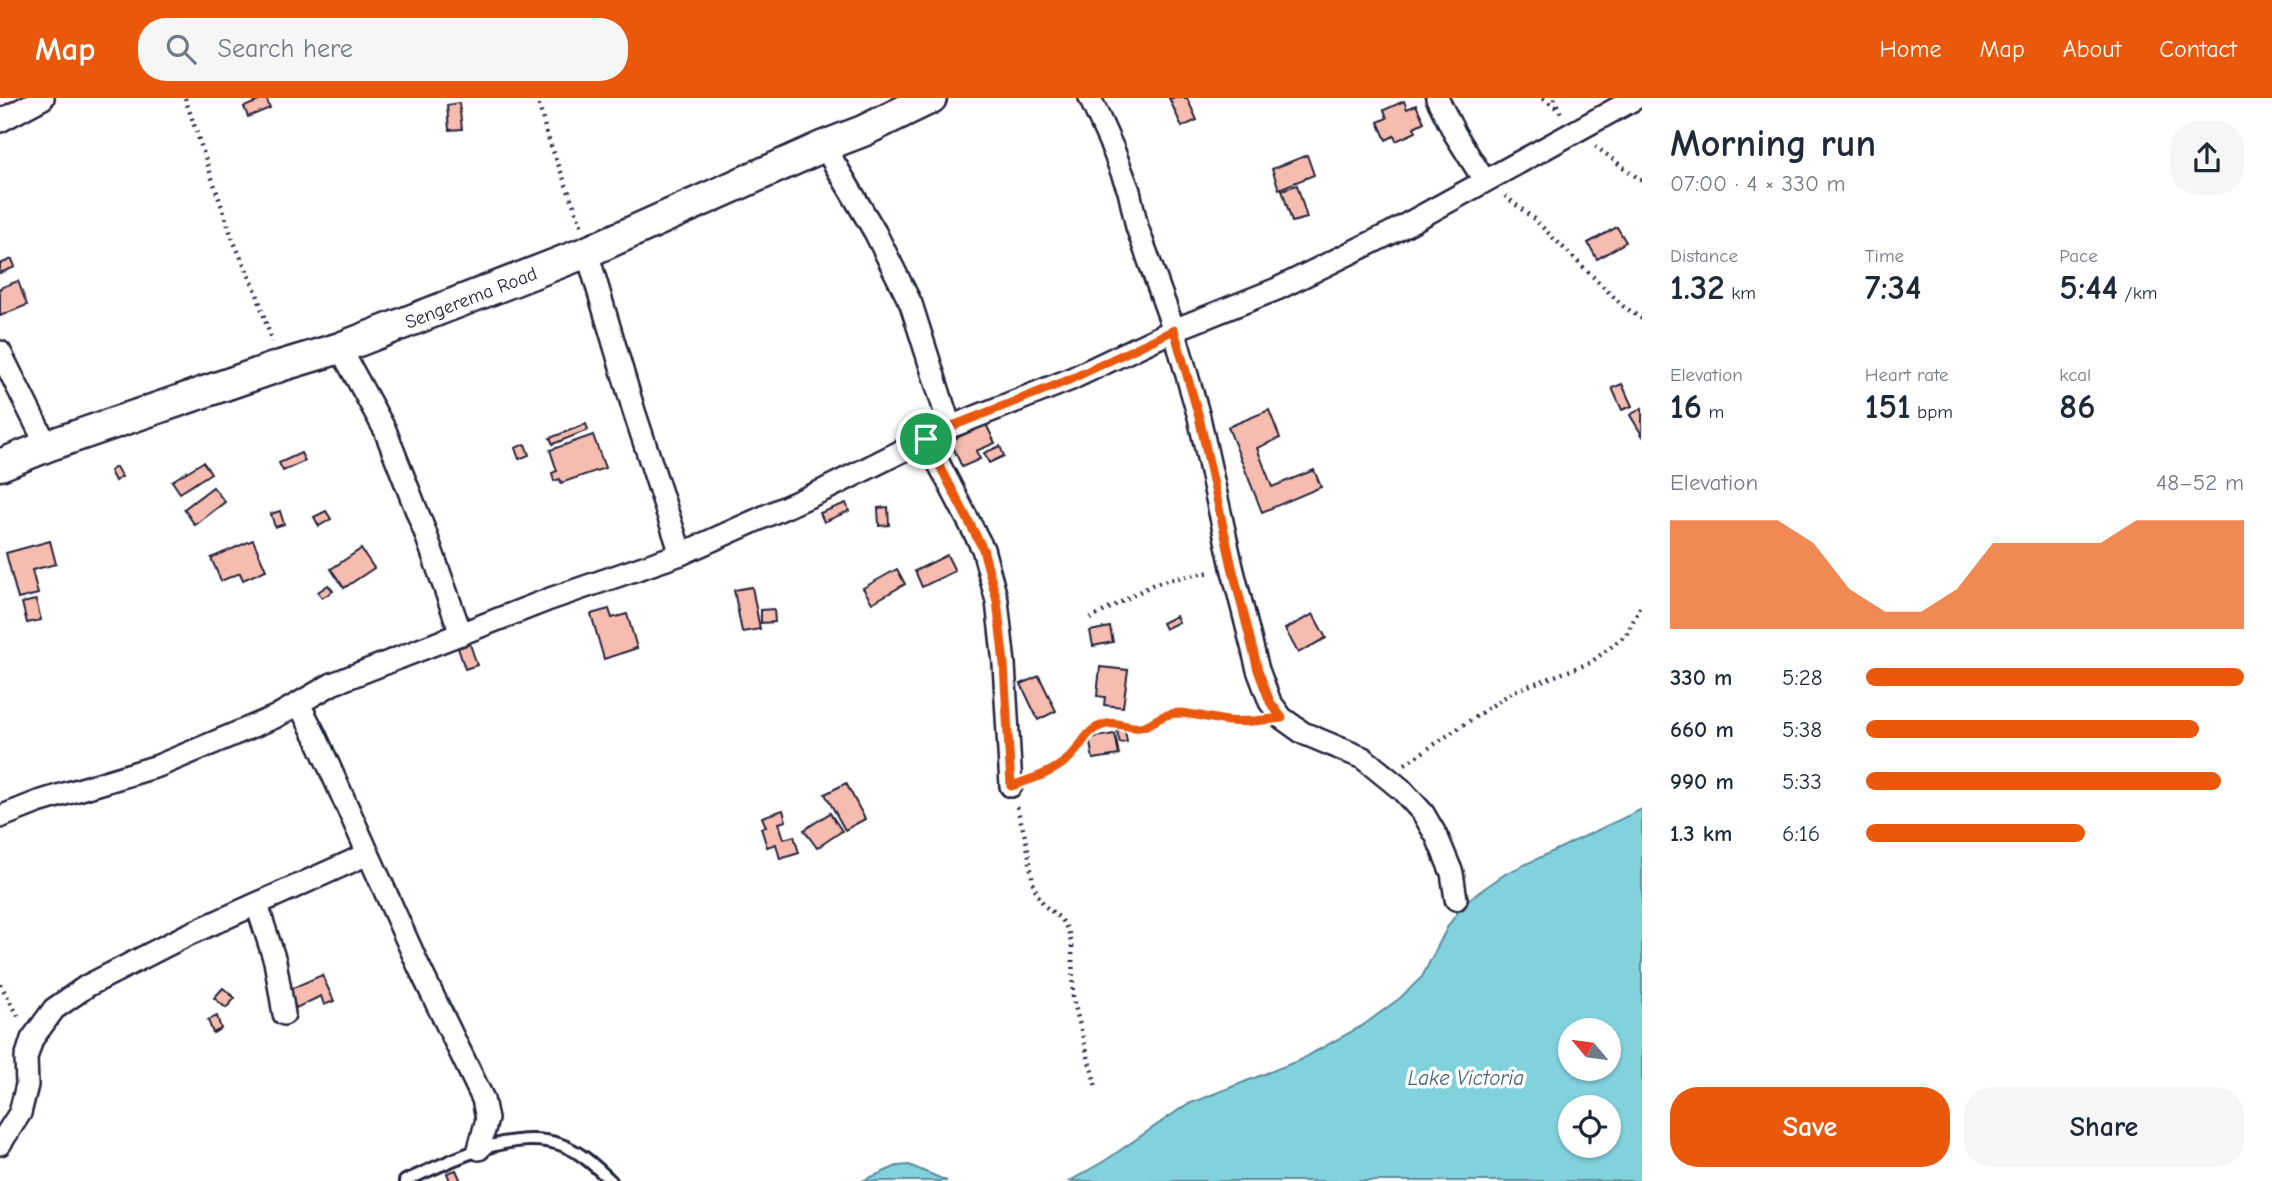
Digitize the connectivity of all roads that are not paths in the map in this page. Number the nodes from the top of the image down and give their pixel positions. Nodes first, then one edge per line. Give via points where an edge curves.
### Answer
1 (43, 98) edge
2 (931, 98) edge
3 (1090, 98) edge
4 (1437, 98) edge
5 (1636, 98) edge
6 (0, 121) edge
7 (824, 146) junction
8 (1484, 180) junction
9 (589, 252) junction
10 (1174, 330) junction
11 (340, 348) junction
12 (0, 352) edge
13 (950, 427) junction
14 (926, 439) junction
15 (47, 446) junction
16 (0, 465) edge
17 (681, 554) junction
18 (461, 634) junction
19 (299, 704) junction
20 (1011, 786) road end
21 (0, 817) edge
22 (368, 854) junction
23 (1456, 899) dead end
24 (257, 905) junction
25 (284, 1014) dead end
26 (0, 1144) edge
27 (479, 1149) junction
28 (405, 1181) edge
29 (611, 1181) edge

1 - 6 street
2 - 7 main road, Sengerema Road
3 - 10 street via 1114,149
4 - 8 street
5 - 8 street
7 - 9 main road, Sengerema Road
7 - 13 street via 911,304
8 - 10 street via 1391,233 1277,289
9 - 11 main road, Sengerema Road
9 - 17 street
10 - 13 street via 1069,380
10 - 23 street via 1258,670 1270,702 1303,733 1363,758 1423,813 1452,873
11 - 15 main road, Sengerema Road
11 - 18 street via 384,429
12 - 15 street
13 - 14 street
14 - 17 street
14 - 20 street via 983,549 997,601
15 - 16 main road, Sengerema Road
17 - 18 street
18 - 19 street via 332,684
19 - 21 street via 158,766
19 - 22 street
22 - 24 street
22 - 27 street via 483,1099 486,1119
24 - 25 street via 275,961
24 - 26 street via 87,986 54,1009 32,1039 20,1113
27 - 28 lane
27 - 29 lane via 530,1140 559,1144 585,1157

